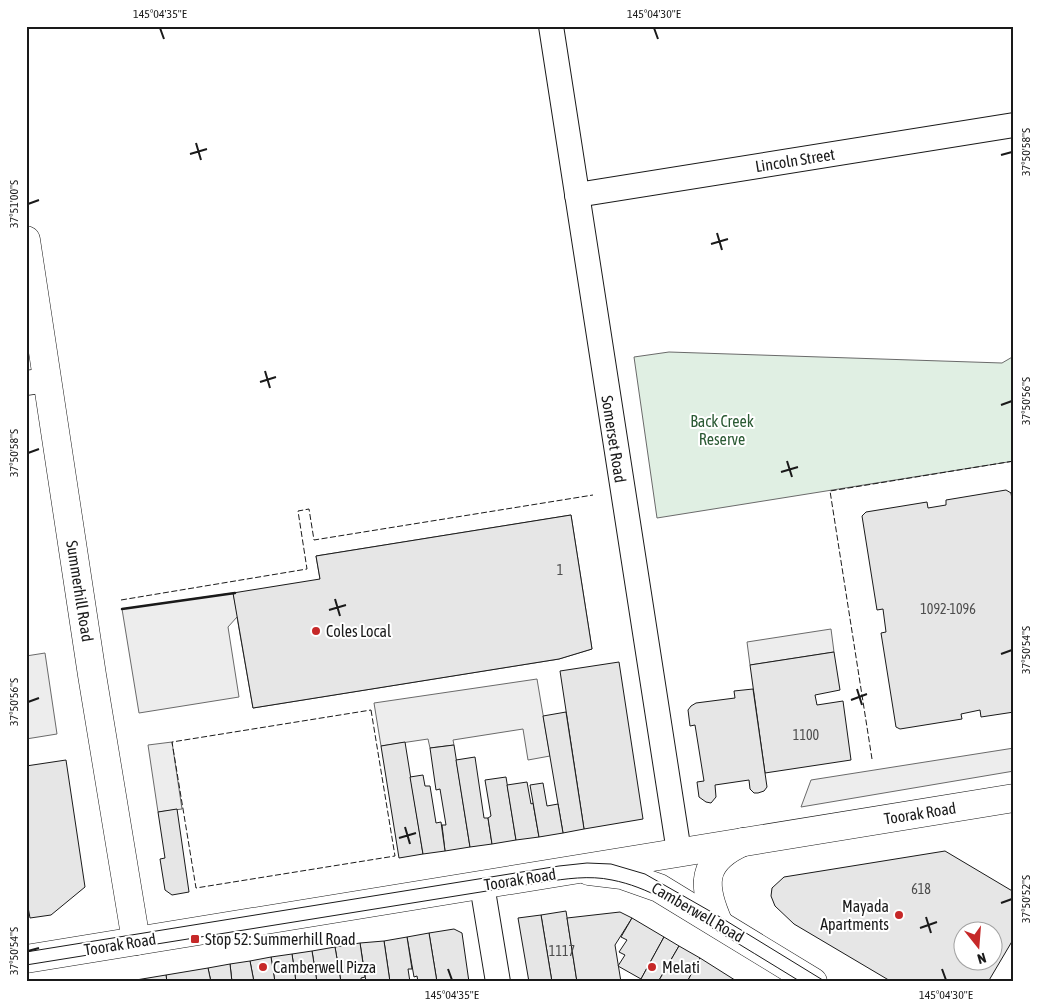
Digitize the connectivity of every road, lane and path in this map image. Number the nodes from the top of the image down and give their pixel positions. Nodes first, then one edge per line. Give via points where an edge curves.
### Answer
1 (551, 26) edge
2 (1014, 125) edge
3 (577, 196) junction
4 (26, 240) edge
5 (37, 381) edge
6 (1014, 798) edge
7 (743, 842) junction
8 (679, 852) junction
9 (572, 871) junction
10 (482, 886) junction
11 (719, 924) junction
12 (136, 941) junction
13 (26, 959) edge
14 (498, 982) edge
15 (814, 982) edge

1 - 3 street, Somerset Road
2 - 3 street, Lincoln Street
3 - 8 street, Somerset Road
4 - 5 main road, Summerhill Road
5 - 12 main road, Summerhill Road via 92,674
6 - 7 main road, Toorak Road
7 - 8 main road, Toorak Road
7 - 11 main road via 720,856 708,874 708,894
8 - 9 main road, Toorak Road
9 - 10 main road, Toorak Road
9 - 11 main road, Camberwell Road via 610,872 638,880 659,888
10 - 12 main road, Toorak Road
10 - 14 street
11 - 15 main road, Camberwell Road
12 - 13 main road, Toorak Road

